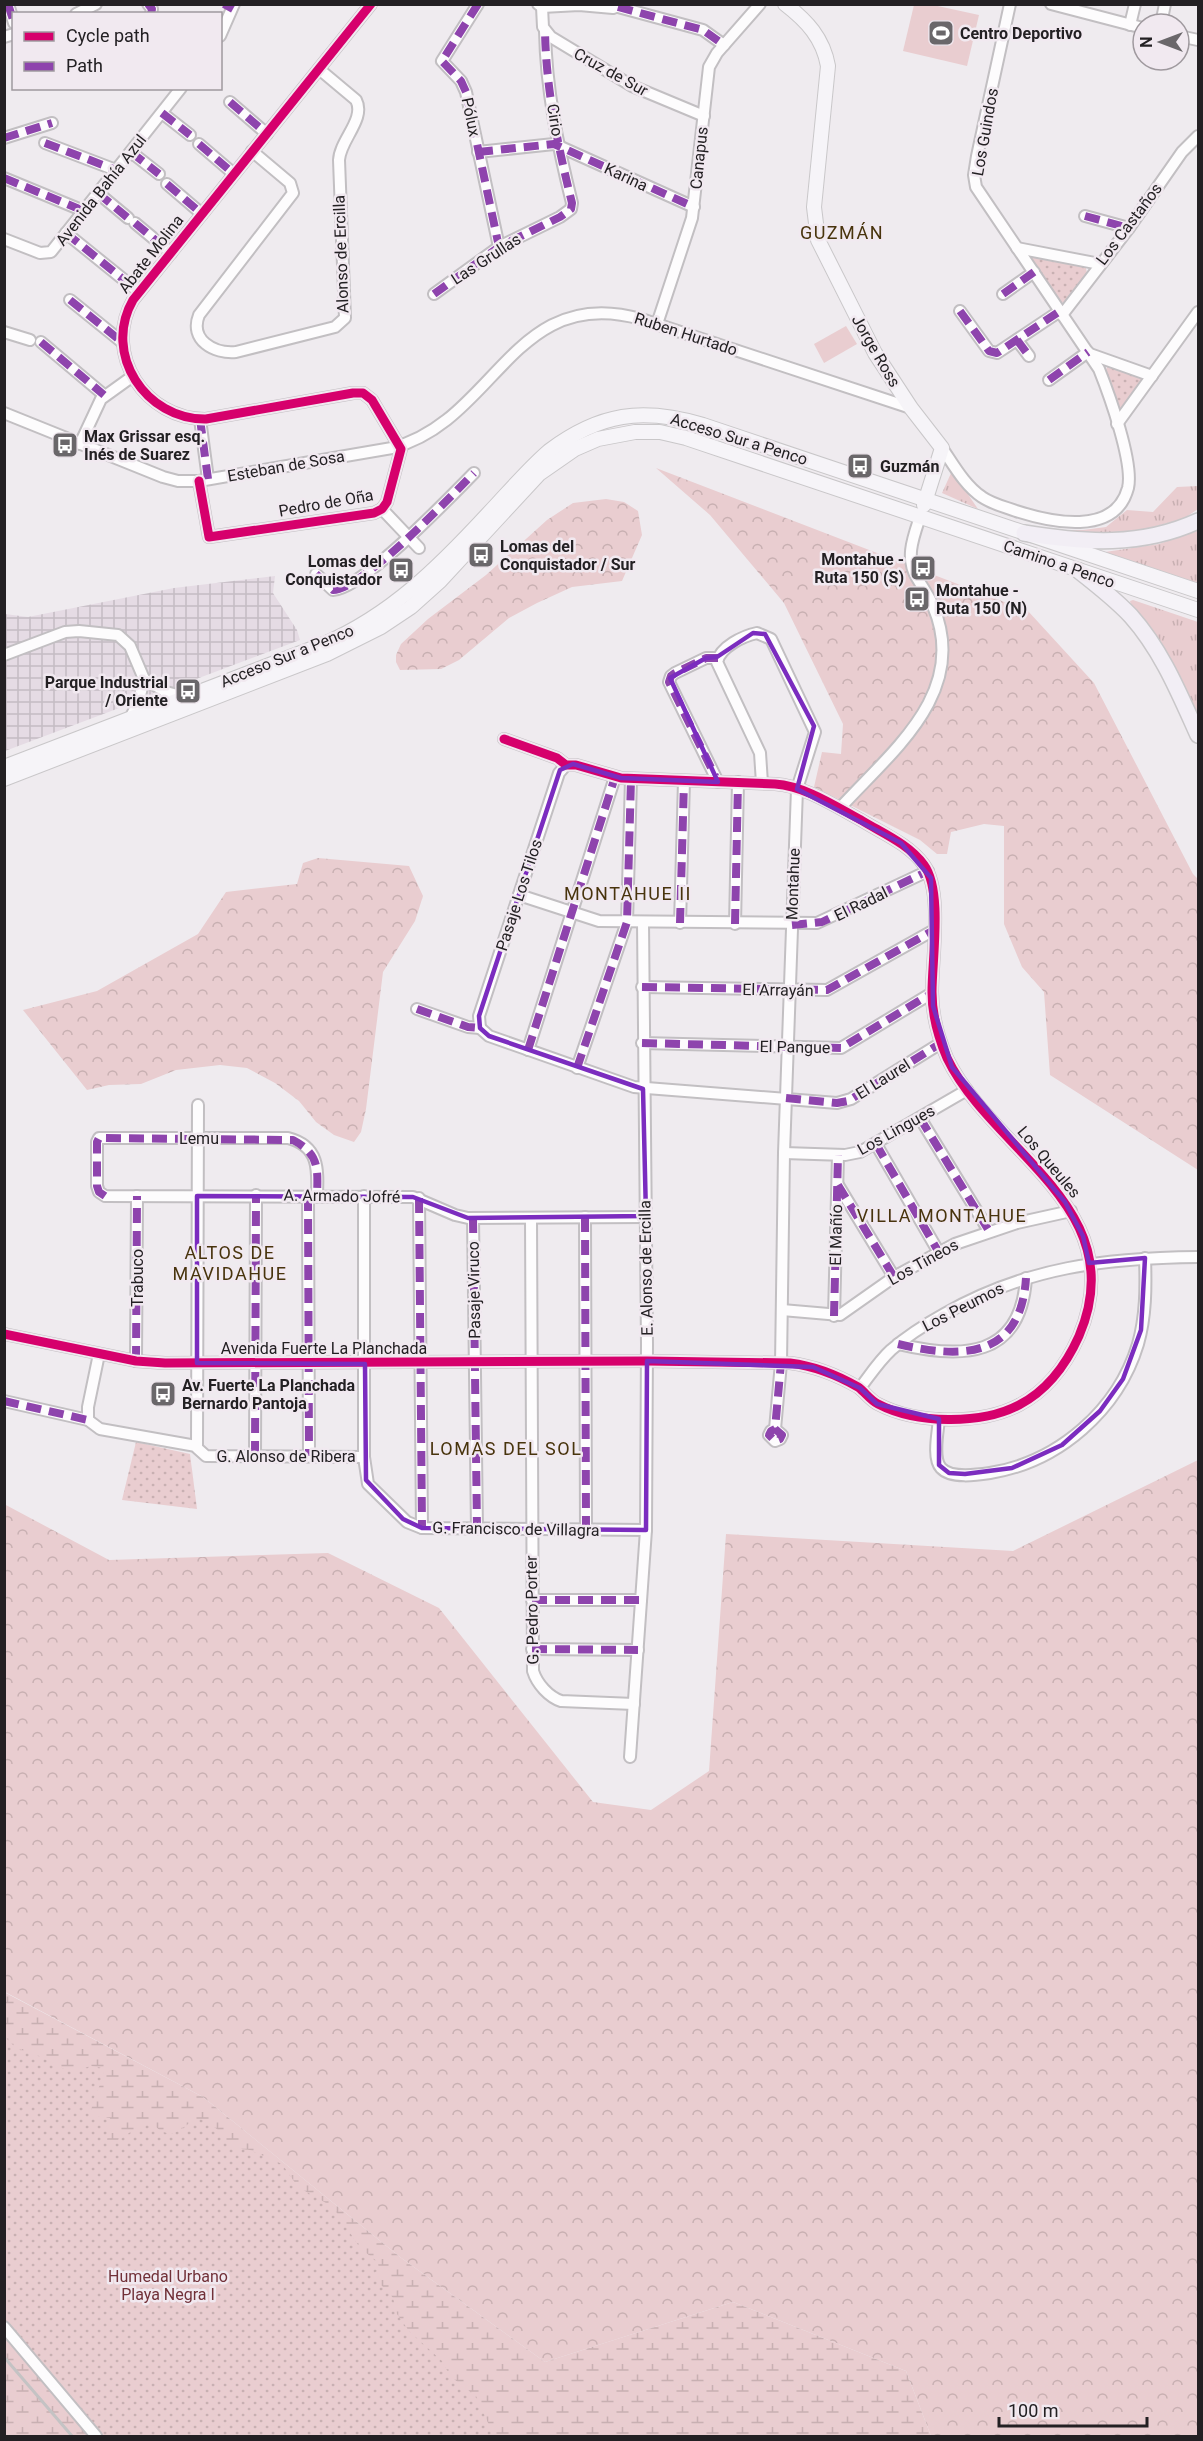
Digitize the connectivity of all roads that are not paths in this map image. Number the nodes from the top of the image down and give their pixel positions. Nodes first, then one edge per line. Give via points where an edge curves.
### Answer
1 (96, 4) edge
2 (371, 4) edge
3 (478, 4) edge
4 (760, 4) edge
5 (785, 4) edge
6 (1010, 4) edge
7 (1051, 4) edge
8 (1135, 4) edge
9 (230, 6) edge
10 (540, 6) edge
11 (620, 6) edge
12 (80, 12) edge
13 (1130, 25) joint
14 (222, 30) edge
15 (545, 31) junction
16 (724, 45) junction
17 (319, 69) junction
18 (179, 90) edge
19 (230, 102) dead end
20 (162, 113) junction
21 (704, 116) junction
22 (52, 123) dead end
23 (267, 134) junction
24 (190, 135) dead end
25 (1198, 136) edge
26 (4, 138) edge
27 (45, 143) dead end
28 (198, 144) dead end
29 (559, 146) junction
30 (252, 151) junction
31 (131, 152) junction
32 (478, 152) junction
33 (116, 170) junction
34 (159, 174) dead end
35 (234, 174) junction
36 (4, 178) edge
37 (167, 184) dead end
38 (98, 193) junction
39 (694, 207) junction
40 (571, 209) joint
41 (84, 211) junction
42 (202, 214) junction
43 (1085, 216) dead end
44 (1129, 228) junction
45 (66, 233) junction
46 (4, 239) edge
47 (498, 247) junction
48 (1017, 248) junction
49 (171, 253) junction
50 (1100, 264) junction
51 (1034, 272) junction
52 (139, 292) junction
53 (434, 294) dead end
54 (1003, 294) dead end
55 (70, 300) dead end
56 (960, 311) dead end
57 (1198, 312) edge
58 (1061, 313) junction
59 (657, 324) junction
60 (4, 332) edge
61 (1017, 340) junction
62 (122, 342) junction
63 (1089, 353) junction
64 (1029, 356) dead end
65 (132, 376) junction
66 (1152, 376) junction
67 (1049, 380) dead end
68 (480, 389) joint
69 (104, 395) junction
70 (911, 408) junction
71 (4, 413) edge
72 (200, 419) junction
73 (1117, 424) junction
74 (80, 444) junction
75 (400, 445) junction
76 (942, 448) junction
77 (474, 473) dead end
78 (203, 480) junction
79 (1125, 496) joint
80 (926, 499) junction
81 (382, 509) junction
82 (920, 517) junction
83 (1198, 521) edge
84 (1024, 533) junction
85 (409, 537) junction
86 (419, 548) dead end
87 (1079, 571) junction
88 (315, 574) dead end
89 (1198, 591) edge
90 (1198, 610) edge
91 (4, 655) edge
92 (718, 658) junction
93 (144, 679) junction
94 (185, 697) junction
95 (130, 719) junction
96 (1198, 735) edge
97 (504, 739) dead end
98 (566, 765) junction
99 (4, 767) edge
100 (615, 777) junction
101 (631, 778) junction
102 (4, 779) edge
103 (684, 781) junction
104 (718, 782) junction
105 (738, 782) junction
106 (762, 783) junction
107 (797, 789) junction
108 (840, 808) junction
109 (928, 872) junction
110 (519, 895) junction
111 (572, 912) junction
112 (627, 922) junction
113 (643, 922) junction
114 (680, 923) junction
115 (735, 924) junction
116 (792, 925) junction
117 (934, 930) junction
118 (642, 987) junction
119 (789, 990) junction
120 (932, 993) junction
121 (417, 1009) dead end
122 (480, 1028) junction
123 (642, 1043) junction
124 (941, 1043) junction
125 (787, 1047) junction
126 (528, 1050) junction
127 (577, 1068) junction
128 (643, 1087) junction
129 (967, 1090) junction
130 (786, 1098) junction
131 (198, 1105) dead end
132 (920, 1118) junction
133 (197, 1138) junction
134 (876, 1144) junction
135 (784, 1153) junction
136 (838, 1155) junction
137 (837, 1184) junction
138 (256, 1195) junction
139 (105, 1196) joint
140 (137, 1196) junction
141 (197, 1196) junction
142 (313, 1196) junction
143 (364, 1196) junction
144 (419, 1198) junction
145 (1071, 1211) junction
146 (585, 1217) junction
147 (646, 1217) junction
148 (473, 1218) junction
149 (531, 1218) junction
150 (989, 1231) junction
151 (938, 1251) junction
152 (1198, 1257) edge
153 (1145, 1258) junction
154 (1089, 1263) junction
155 (894, 1277) junction
156 (1026, 1278) junction
157 (782, 1310) junction
158 (834, 1316) junction
159 (4, 1334) edge
160 (898, 1344) junction
161 (99, 1354) junction
162 (136, 1361) junction
163 (475, 1361) junction
164 (647, 1361) junction
165 (254, 1362) junction
166 (309, 1362) junction
167 (531, 1362) junction
168 (586, 1362) junction
169 (197, 1363) junction
170 (365, 1363) junction
171 (421, 1363) junction
172 (781, 1363) junction
173 (860, 1388) junction
174 (4, 1401) edge
175 (939, 1419) junction
176 (88, 1420) junction
177 (776, 1429) dead end
178 (196, 1446) junction
179 (255, 1456) junction
180 (309, 1456) junction
181 (364, 1456) junction
182 (422, 1528) junction
183 (477, 1529) junction
184 (531, 1530) junction
185 (586, 1530) junction
186 (646, 1530) junction
187 (532, 1600) junction
188 (641, 1600) junction
189 (532, 1649) junction
190 (638, 1650) junction
191 (634, 1704) junction
192 (630, 1757) dead end
193 (4, 2327) edge
194 (96, 2436) edge

1 - 12 street
2 - 17 street, Abate Molina
3 - 32 street, Pólux via 442,61 464,86
4 - 16 street, Canapus
5 - 70 main road, Jorge Ross via 814,30 826,52 828,66 815,230 866,335
6 - 48 street, Los Guindos via 974,175 976,188
7 - 13 street
8 - 13 street
9 - 14 street
10 - 11 street
10 - 15 street
11 - 16 street via 703,30
15 - 21 street, Cruz de Sur via 616,78
15 - 29 street, Cirio
16 - 21 street, Canapus via 709,67
17 - 23 street, Abate Molina
17 - 30 street, Alonso de Ercilla via 359,106 339,160 345,318 335,327 236,352 222,352 200,339 196,326 199,315 293,194 290,183
18 - 20 street, Avenida Bahía Azul
19 - 23 street
20 - 24 street
20 - 31 street, Avenida Bahía Azul
21 - 39 street, Canapus
22 - 26 street
23 - 30 street, Abate Molina
25 - 44 street, Los Castaños via 1182,152
27 - 33 street
28 - 35 street
29 - 32 street
29 - 39 street, Karina
29 - 40 street, Cirio
30 - 35 street, Abate Molina
31 - 33 street, Avenida Bahía Azul
31 - 34 street
32 - 47 street, Pólux
33 - 38 street, Avenida Bahía Azul
35 - 42 street, Abate Molina
36 - 41 street
37 - 42 street
38 - 41 street, Avenida Bahía Azul
38 - 49 street
39 - 59 street, Canapus
40 - 47 street, Las Grullas
41 - 45 street, Avenida Bahía Azul
42 - 49 street, Abate Molina
43 - 44 street
44 - 50 street, Los Castaños
45 - 46 street, Avenida Bahía Azul via 51,252 44,254
45 - 52 street
47 - 53 street, Las Grullas
48 - 50 street
48 - 51 street, Los Guindos
49 - 52 street, Abate Molina
50 - 58 street, Los Castaños
51 - 54 street
51 - 58 street, Los Guindos
52 - 62 street, Abate Molina via 124,318
55 - 62 street
56 - 61 street, Los Castaños via 989,351 997,353
57 - 66 street
58 - 61 street, Los Castaños
58 - 63 street, Los Guindos
59 - 68 street, Ruben Hurtado via 608,312 566,318 528,340
59 - 70 street, Ruben Hurtado
60 - 69 street via 35,341
61 - 64 street
62 - 65 street, Abate Molina
63 - 66 street
63 - 67 street
63 - 73 street, Los Guindos via 1106,387
65 - 69 street
65 - 72 street, Abate Molina via 162,406
66 - 73 street
68 - 75 street, Esteban de Sosa via 440,424
69 - 74 street
70 - 76 main road, Jorge Ross
71 - 74 street, Esteban de Sosa
72 - 75 street, Abate Molina via 358,393 372,400
72 - 78 street
73 - 79 street, Los Guindos via 1129,470
74 - 78 street, Esteban de Sosa via 163,477
75 - 78 street, Esteban de Sosa
75 - 81 street, Pedro de Oña via 400,457
76 - 79 street, Jorge Ross via 969,486 982,497 1038,517 1072,522 1092,520 1112,512
76 - 80 main road
77 - 85 street
78 - 81 street, Pedro de Oña via 209,537
80 - 82 main road
80 - 84 main road, Camino a Penco
80 - 94 main road, Acceso Sur a Penco via 688,420 646,414 614,418 579,431 549,451 430,574 380,614 340,637
81 - 85 street, Pedro de Oña
82 - 87 main road, Camino a Penco
82 - 102 main road, Acceso Sur a Penco via 680,436 647,432 604,438 575,449 539,474 440,580 411,607 381,627 327,654
82 - 108 street via 910,545 911,562 942,633 944,655 939,684 914,726
83 - 84 highway via 1157,536 1123,541 1073,540
84 - 89 main road, Camino a Penco
85 - 86 street, Pedro de Oña
85 - 88 street via 338,590 330,589
87 - 90 main road, Camino a Penco
87 - 96 highway via 1117,602 1151,641
91 - 93 street via 65,632 112,634 130,646
92 - 104 street via 706,658 675,673 669,682
92 - 106 street via 720,670 760,753
92 - 107 street, Montahue via 724,649 753,633 771,639 814,726 814,740
93 - 94 street
93 - 95 street via 140,700
94 - 95 main road, Acceso Sur a Penco
95 - 99 main road, Acceso Sur a Penco
97 - 98 street
98 - 100 street
98 - 110 street, Pasaje Los Tilos via 559,772
100 - 101 street
100 - 111 street
101 - 103 street
101 - 112 street
103 - 104 street
103 - 114 street
104 - 105 street
105 - 106 street
105 - 115 street
106 - 107 street
107 - 108 street
107 - 116 street, Montahue
108 - 109 street, Los Queules via 901,843
109 - 116 street, El Radal via 822,922
109 - 117 street, Los Queules via 934,892
110 - 111 street, El Radal
110 - 122 street, Pasaje Los Tilos via 479,1016
111 - 112 street, El Radal via 599,921
111 - 126 street
112 - 113 street, El Radal
112 - 127 street
113 - 114 street, El Radal
113 - 118 street, E. Alonso de Ercilla
114 - 115 street, El Radal
115 - 116 street, El Radal
116 - 119 street, Montahue
117 - 119 street, El Arrayán via 831,988
117 - 120 street, Los Queules
118 - 119 street, El Arrayán
118 - 123 street, E. Alonso de Ercilla
119 - 125 street, Montahue
120 - 124 street, Los Queules
120 - 125 street, El Pangue via 846,1046
121 - 122 street, El Laurel
122 - 126 street, El Laurel via 489,1036
123 - 125 street, El Pangue
123 - 128 street, E. Alonso de Ercilla
124 - 129 street, Los Queules
124 - 130 street, El Laurel via 844,1102
125 - 130 street, Montahue
126 - 127 street, El Laurel
127 - 128 street, El Laurel
128 - 130 street, El Laurel
128 - 147 street, E. Alonso de Ercilla
129 - 132 street, Los Lingues
129 - 145 street, Los Queules
130 - 135 street, Montahue
131 - 133 street
132 - 134 street, Los Lingues
132 - 150 street
133 - 139 street, Lemu via 99,1138 97,1186
133 - 141 street
133 - 142 street, Lemu via 293,1140 304,1146 317,1163
134 - 136 street, Los Lingues via 860,1152
134 - 151 street
135 - 136 street, Los Lingues
135 - 157 street, Montahue
136 - 137 street, El Mañío
137 - 155 street
137 - 158 street, El Mañío
138 - 141 street, A. Armado Jofré
138 - 142 street, A. Armado Jofré
138 - 165 street
139 - 140 street, A. Armado Jofré
140 - 141 street, A. Armado Jofré
140 - 162 street, Trabuco
141 - 169 street
142 - 143 street, A. Armado Jofré
142 - 166 street, Lemu
143 - 144 street, A. Armado Jofré
143 - 170 street, G. Francisco de Villagra
144 - 148 street, A. Armado Jofré via 459,1217
144 - 171 street
145 - 150 street, Los Tineos
145 - 154 street, Los Queules via 1083,1236
146 - 147 street, A. Armado Jofré
146 - 149 street, A. Armado Jofré
146 - 168 street
147 - 164 street, E. Alonso de Ercilla
148 - 149 street, A. Armado Jofré
148 - 163 street, Pasaje Viruco
149 - 167 street, G. Pedro Porter
150 - 151 street, Los Tineos
151 - 155 street, Los Tineos
152 - 153 street, Los Peumos
153 - 154 street, Los Peumos
153 - 175 street via 1144,1314 1134,1356 1108,1401 1072,1437 1038,1458 1012,1468 953,1474 942,1469 938,1461
154 - 156 street, Los Peumos
154 - 175 street, Los Queules via 1089,1298 1083,1325 1068,1358 1048,1383 1005,1411 972,1419
155 - 158 street, Los Tineos
156 - 160 street, Los Peumos via 954,1308
156 - 160 street via 1017,1318 990,1345 952,1353
157 - 158 street
157 - 172 street, Montahue
159 - 161 street, Avenida Fuerte La Planchada
160 - 173 street, Los Peumos
161 - 162 street, Avenida Fuerte La Planchada
161 - 176 street
162 - 169 street, Avenida Fuerte La Planchada
163 - 167 street, Avenida Fuerte La Planchada
163 - 171 street, Avenida Fuerte La Planchada
163 - 183 street, Pasaje Viruco
164 - 168 street, Avenida Fuerte La Planchada
164 - 172 street, Los Queules
164 - 186 street, E. Alonso de Ercilla
165 - 166 street, Avenida Fuerte La Planchada
165 - 169 street, Avenida Fuerte La Planchada
165 - 179 street
166 - 170 street, Avenida Fuerte La Planchada
166 - 180 street, Lemu
167 - 168 street, Avenida Fuerte La Planchada
167 - 184 street, G. Pedro Porter
168 - 185 street
169 - 178 street
170 - 171 street, Avenida Fuerte La Planchada
170 - 181 street, G. Francisco de Villagra
171 - 182 street
172 - 173 street, Los Queules via 813,1367
172 - 177 street, Montahue
173 - 175 street, Los Queules via 877,1404
174 - 176 street, G. Alonso de Ribera
176 - 178 street, G. Alonso de Ribera via 100,1429
178 - 179 street, G. Alonso de Ribera via 206,1456
179 - 180 street, G. Alonso de Ribera
180 - 181 street, G. Alonso de Ribera
181 - 182 street, G. Francisco de Villagra via 368,1484 407,1522
182 - 183 street, G. Francisco de Villagra
183 - 184 street, G. Francisco de Villagra
184 - 185 street, G. Francisco de Villagra
184 - 187 street, G. Pedro Porter
185 - 186 street, G. Francisco de Villagra
186 - 188 street, E. Alonso de Ercilla
187 - 188 street
187 - 189 street, G. Pedro Porter
188 - 190 street, E. Alonso de Ercilla
189 - 190 street
189 - 191 street, G. Pedro Porter via 534,1676 554,1698 566,1702
190 - 191 street, E. Alonso de Ercilla
191 - 192 street, E. Alonso de Ercilla
193 - 194 street

